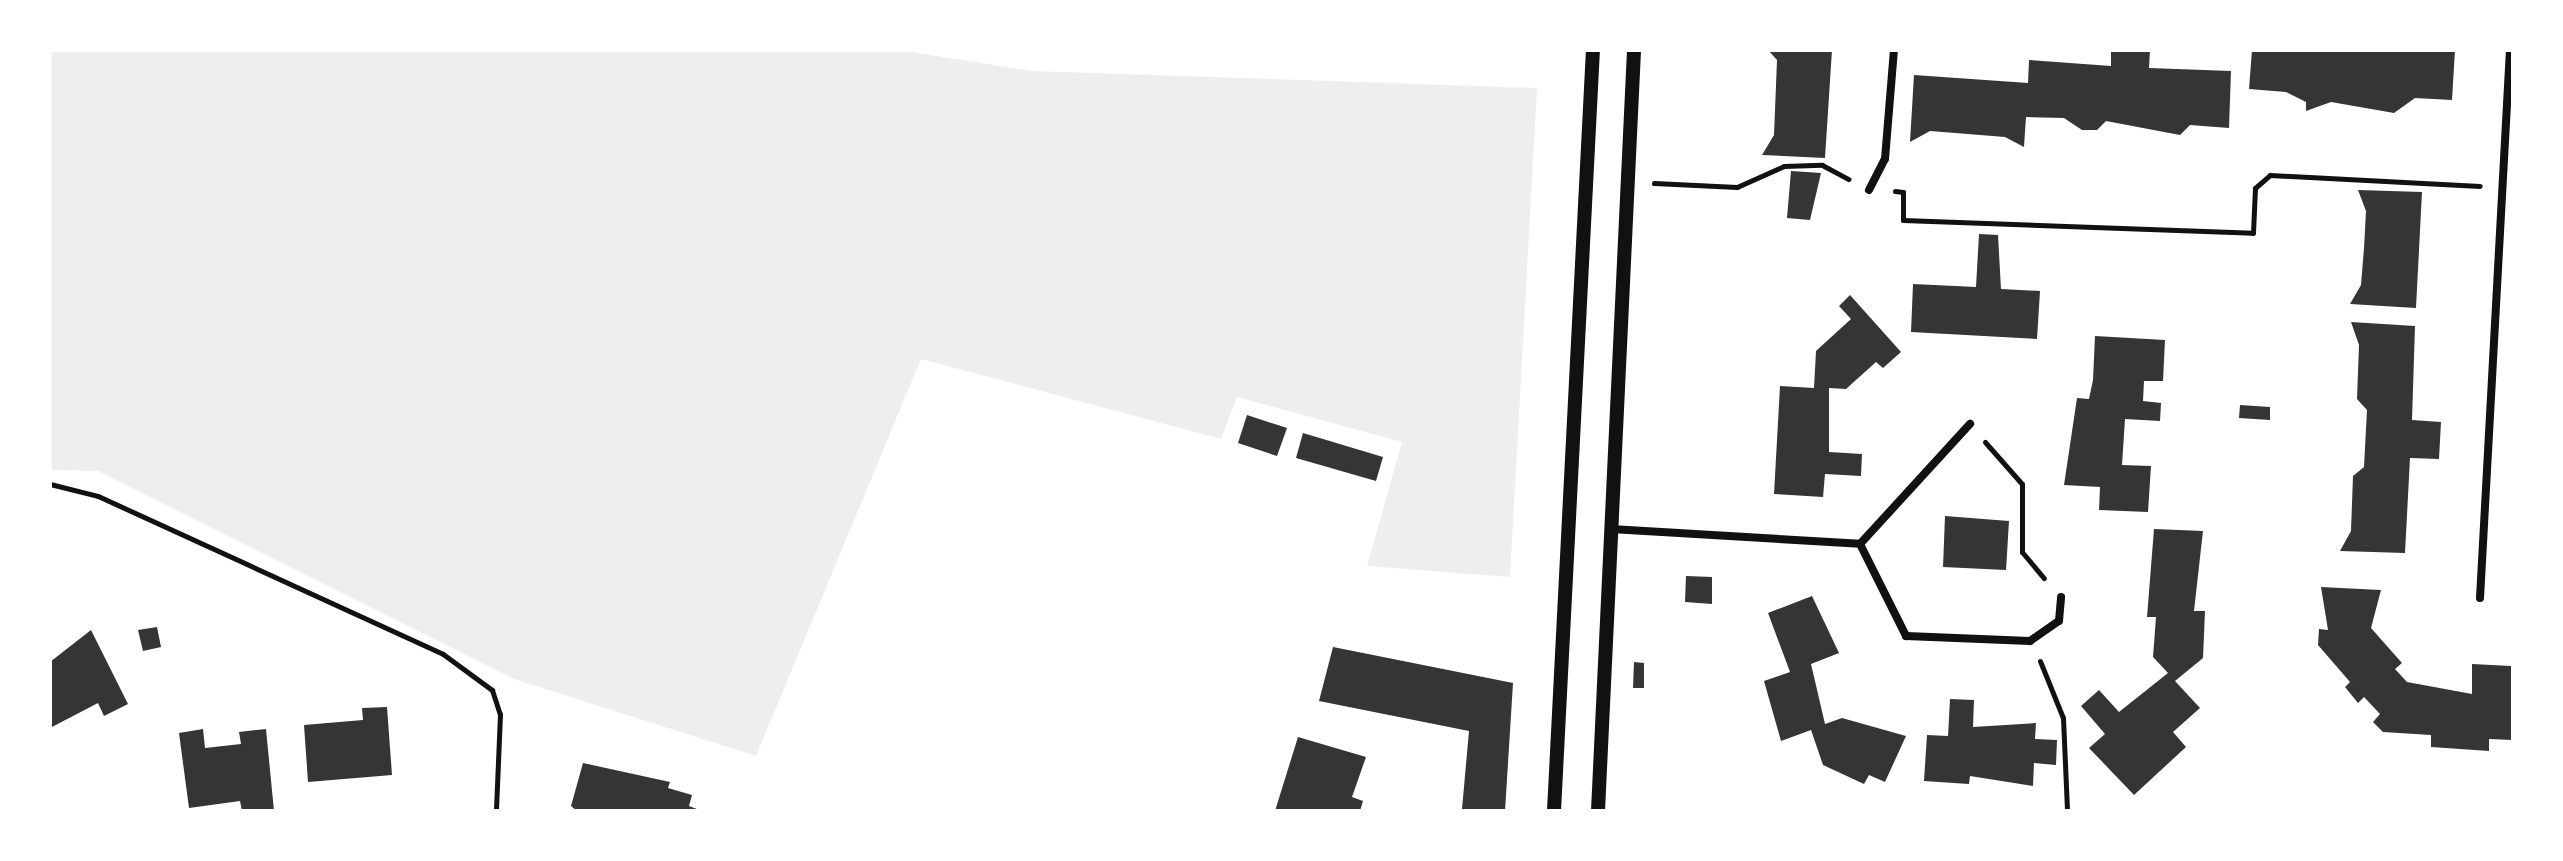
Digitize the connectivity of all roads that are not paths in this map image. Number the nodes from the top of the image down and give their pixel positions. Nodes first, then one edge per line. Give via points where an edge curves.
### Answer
1 (1593, 50) edge
2 (1634, 50) edge
3 (1894, 50) edge
4 (2510, 50) edge
5 (1869, 190) road end
6 (1970, 424) road end
7 (1611, 529) junction
8 (1860, 544) junction
9 (2061, 597) road end
10 (2480, 598) dead end
11 (1554, 811) edge
12 (1598, 811) edge

1 - 11 street
2 - 7 street
3 - 5 street via 1885,159
4 - 10 street
6 - 8 street
7 - 8 street
7 - 12 street
8 - 9 street via 1906,636 2030,641 2059,621

